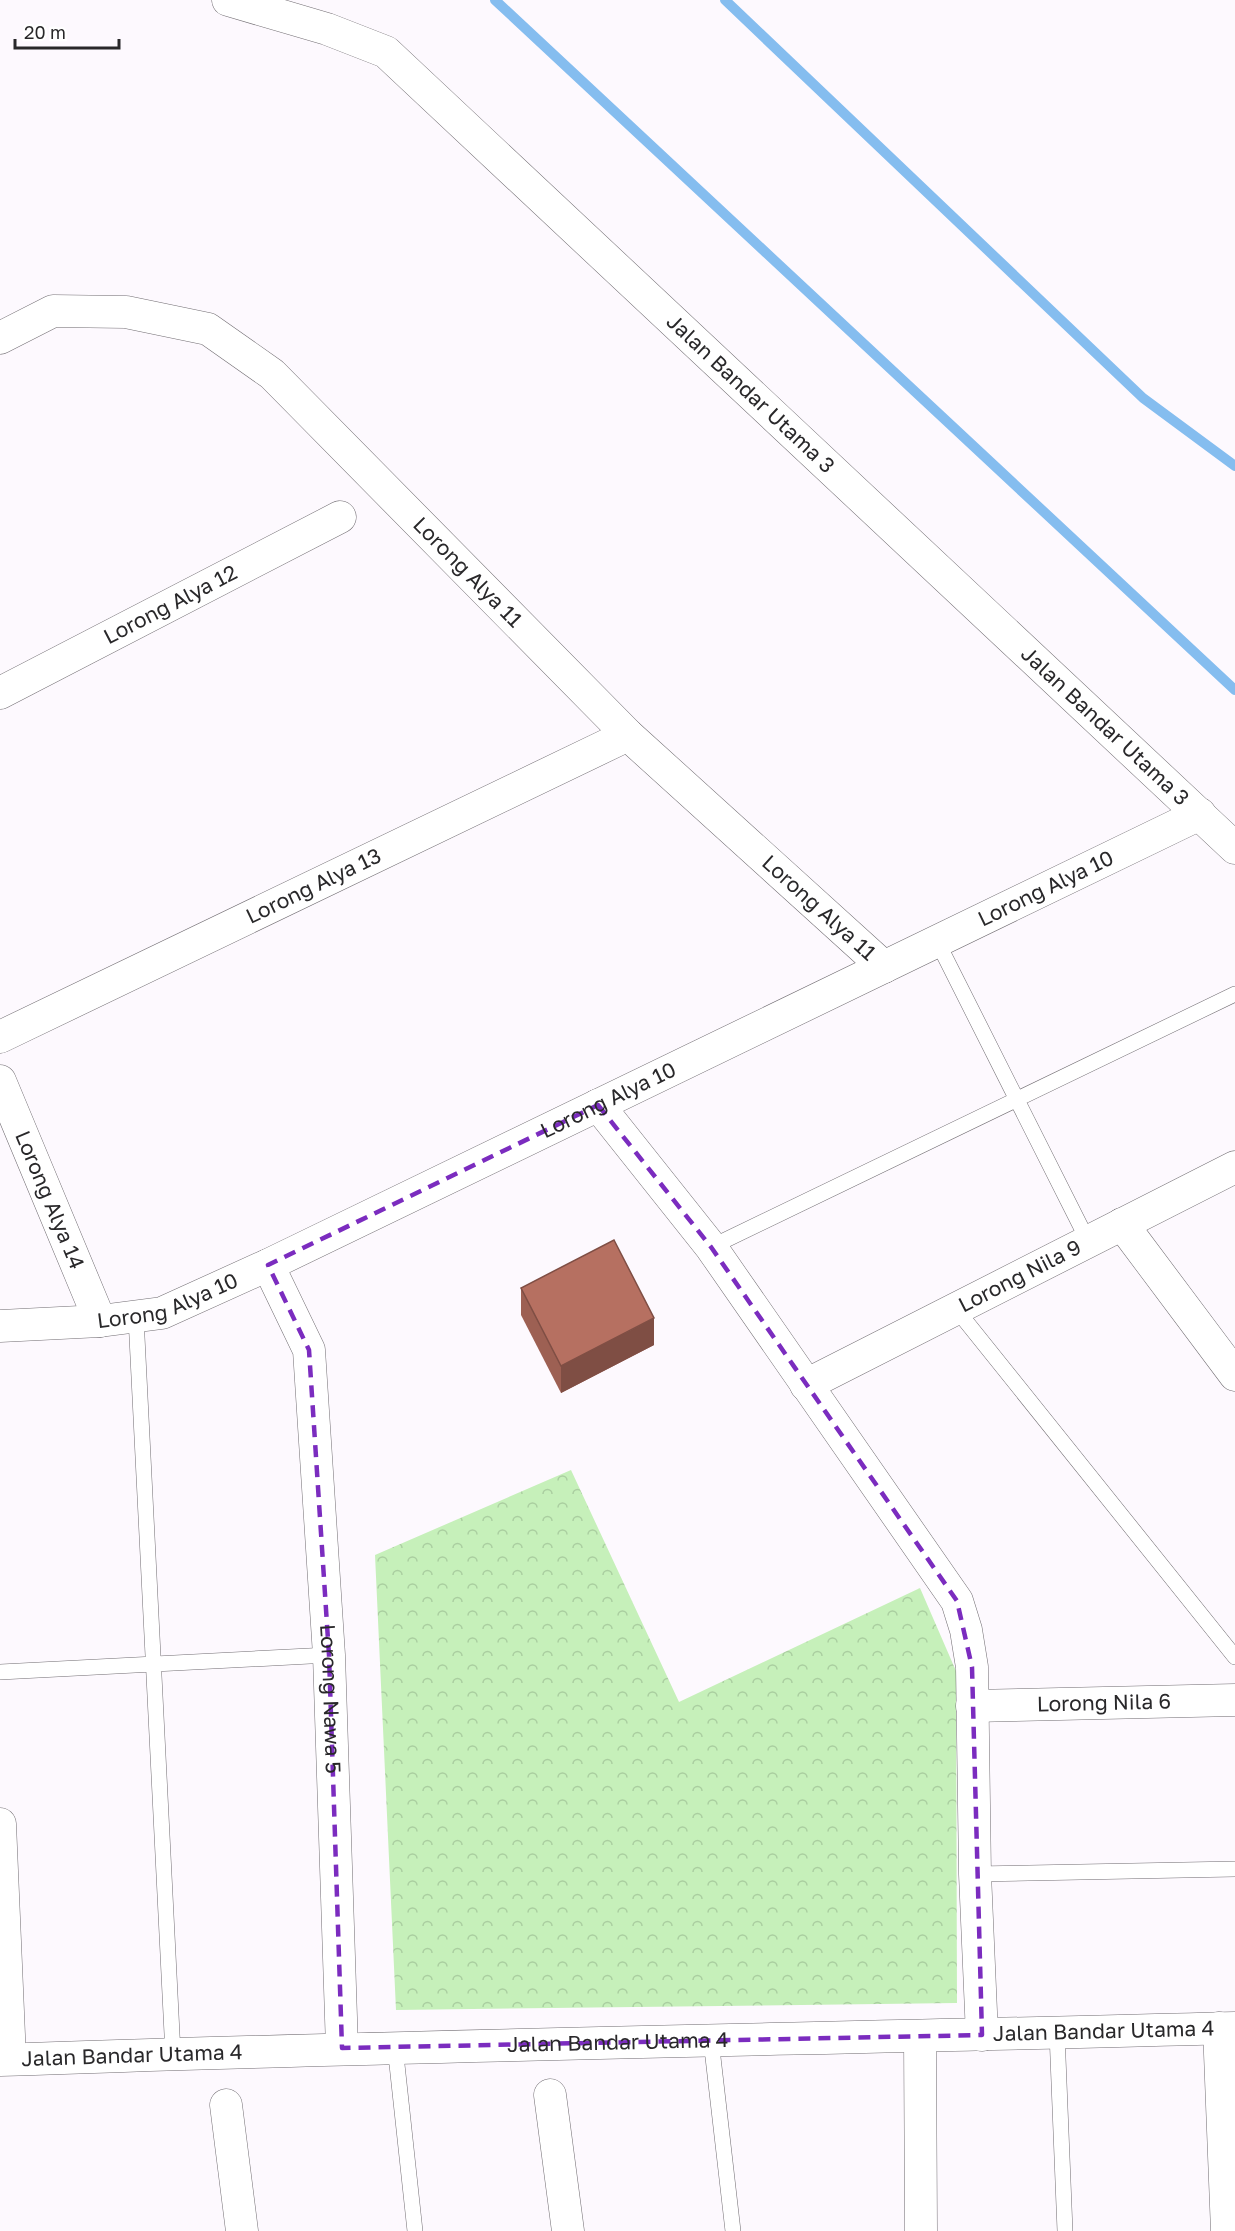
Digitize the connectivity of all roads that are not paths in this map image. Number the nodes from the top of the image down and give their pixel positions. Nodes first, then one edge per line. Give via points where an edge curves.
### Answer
1 (228, 0) edge
2 (0, 338) edge
3 (340, 517) dead end
4 (0, 693) edge
5 (628, 735) junction
6 (1200, 814) junction
7 (1235, 848) edge
8 (937, 941) junction
9 (885, 967) junction
10 (1235, 993) edge
11 (0, 1036) edge
12 (0, 1080) edge
13 (1017, 1099) junction
14 (598, 1105) junction
15 (1235, 1167) edge
16 (1122, 1224) junction
17 (1088, 1241) junction
18 (711, 1247) junction
19 (268, 1265) junction
20 (956, 1309) junction
21 (136, 1317) junction
22 (100, 1321) junction
23 (0, 1326) edge
24 (1235, 1375) edge
25 (806, 1385) junction
26 (329, 1655) junction
27 (1235, 1657) edge
28 (153, 1665) junction
29 (0, 1672) edge
30 (1235, 1700) edge
31 (972, 1707) junction
32 (0, 1824) edge
33 (1235, 1869) edge
34 (975, 1874) junction
35 (1227, 2028) edge
36 (1057, 2033) junction
37 (982, 2035) junction
38 (920, 2036) junction
39 (711, 2040) junction
40 (395, 2046) junction
41 (342, 2048) junction
42 (173, 2054) junction
43 (5, 2060) edge
44 (550, 2095) dead end
45 (226, 2105) dead end
46 (242, 2231) edge
47 (415, 2231) edge
48 (568, 2231) edge
49 (733, 2231) edge
50 (921, 2231) edge
51 (1065, 2231) edge
52 (1227, 2231) edge

1 - 6 street, Jalan Bandar Utama 3 via 327,29 386,52
2 - 5 street, Lorong Alya 11 via 53,311 126,312 208,329 272,374
3 - 4 street, Lorong Alya 12
5 - 9 street, Lorong Alya 11
5 - 11 street, Lorong Alya 13
6 - 7 street, Jalan Bandar Utama 3
6 - 8 street, Lorong Alya 10
8 - 9 street, Lorong Alya 10
8 - 13 lane
9 - 14 street, Lorong Alya 10
10 - 13 lane
12 - 22 street, Lorong Alya 14
13 - 17 lane
13 - 18 lane
14 - 18 street
14 - 19 street, Lorong Alya 10
15 - 16 street, Lorong Nila 9
16 - 17 street, Lorong Nila 9
16 - 24 street
17 - 20 street, Lorong Nila 9
18 - 25 street
19 - 21 street, Lorong Alya 10 via 162,1312
19 - 26 street, Lorong Nawa 5 via 309,1350
20 - 25 street, Lorong Nila 9
20 - 27 lane
21 - 22 street, Lorong Alya 10
21 - 28 lane
22 - 23 street, Lorong Alya 10
25 - 31 street via 957,1601 972,1666
26 - 28 lane
26 - 41 street, Lorong Nawa 5
28 - 29 lane
28 - 42 lane
30 - 31 street, Lorong Nila 6
31 - 34 street
32 - 43 street
33 - 34 lane
34 - 37 street
35 - 36 street, Jalan Bandar Utama 4
35 - 52 street
36 - 37 street, Jalan Bandar Utama 4
36 - 51 lane
37 - 38 street, Jalan Bandar Utama 4
38 - 39 street, Jalan Bandar Utama 4
38 - 50 street
39 - 40 street, Jalan Bandar Utama 4
39 - 49 lane
40 - 41 street, Jalan Bandar Utama 4
40 - 47 lane
41 - 42 street, Jalan Bandar Utama 4
42 - 43 street, Jalan Bandar Utama 4
44 - 48 street
45 - 46 street

